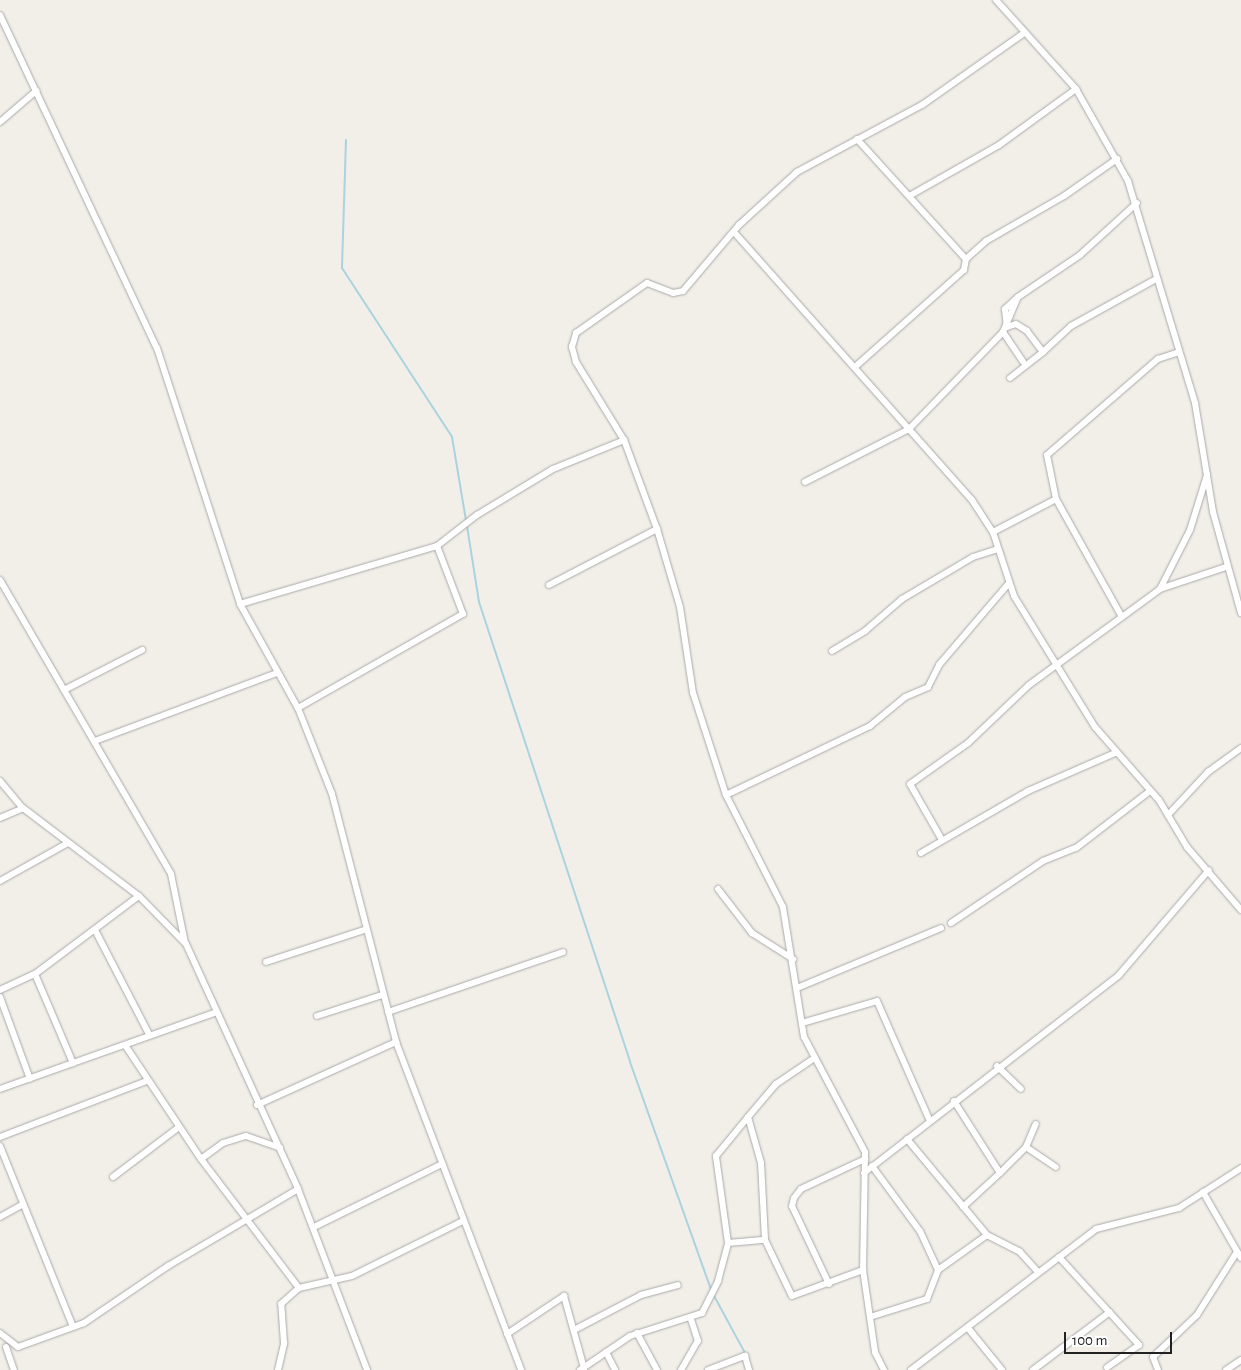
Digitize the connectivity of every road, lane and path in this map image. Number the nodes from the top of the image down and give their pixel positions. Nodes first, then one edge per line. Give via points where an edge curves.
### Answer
1 (996, 0) edge
2 (0, 15) edge
3 (1024, 33) junction
4 (1076, 89) junction
5 (36, 91) junction
6 (0, 122) edge
7 (857, 139) junction
8 (1117, 159) junction
9 (911, 195) junction
10 (1137, 204) junction
11 (734, 232) junction
12 (966, 259) junction
13 (1156, 279) junction
14 (1005, 329) junction
15 (1043, 352) junction
16 (1179, 352) junction
17 (1023, 362) dead end
18 (855, 367) junction
19 (1010, 378) dead end
20 (909, 429) junction
21 (624, 440) junction
22 (1208, 469) junction
23 (805, 482) dead end
24 (1056, 499) junction
25 (657, 530) junction
26 (993, 532) junction
27 (437, 546) junction
28 (997, 549) junction
29 (1226, 567) junction
30 (0, 580) edge
31 (1009, 583) junction
32 (549, 585) dead end
33 (1160, 589) junction
34 (240, 604) junction
35 (1240, 614) edge
36 (1122, 617) junction
37 (142, 650) dead end
38 (832, 651) dead end
39 (1056, 665) junction
40 (277, 673) junction
41 (64, 690) junction
42 (298, 708) junction
43 (95, 741) junction
44 (1241, 748) edge
45 (1115, 753) junction
46 (0, 781) edge
47 (1150, 791) junction
48 (726, 795) junction
49 (23, 808) junction
50 (1168, 815) junction
51 (0, 818) edge
52 (942, 840) junction
53 (68, 843) junction
54 (921, 852) dead end
55 (1209, 870) junction
56 (0, 880) edge
57 (718, 889) dead end
58 (139, 896) junction
59 (1241, 910) edge
60 (951, 923) dead end
61 (941, 928) dead end
62 (95, 930) junction
63 (364, 930) junction
64 (186, 944) junction
65 (564, 952) dead end
66 (793, 958) junction
67 (266, 962) dead end
68 (35, 974) junction
69 (797, 988) junction
70 (0, 990) edge
71 (382, 995) junction
72 (0, 997) edge
73 (388, 1012) junction
74 (214, 1013) junction
75 (317, 1016) dead end
76 (802, 1023) junction
77 (150, 1036) junction
78 (396, 1042) junction
79 (125, 1045) junction
80 (813, 1059) junction
81 (72, 1063) junction
82 (997, 1066) junction
83 (30, 1079) junction
84 (147, 1081) junction
85 (0, 1089) edge
86 (1022, 1089) dead end
87 (954, 1101) junction
88 (258, 1105) junction
89 (748, 1117) junction
90 (930, 1121) junction
91 (1036, 1124) dead end
92 (179, 1127) junction
93 (0, 1136) edge
94 (907, 1139) junction
95 (0, 1146) edge
96 (1026, 1147) junction
97 (280, 1148) junction
98 (201, 1159) junction
99 (865, 1159) junction
100 (442, 1164) junction
101 (872, 1166) junction
102 (1056, 1168) dead end
103 (1241, 1168) edge
104 (864, 1173) junction
105 (1000, 1173) junction
106 (113, 1176) dead end
107 (298, 1188) junction
108 (1203, 1192) junction
109 (23, 1204) junction
110 (962, 1207) junction
111 (0, 1217) edge
112 (245, 1218) junction
113 (463, 1221) junction
114 (314, 1226) junction
115 (987, 1236) junction
116 (765, 1240) junction
117 (728, 1243) junction
118 (1237, 1252) junction
119 (1059, 1257) junction
120 (1241, 1258) edge
121 (863, 1270) junction
122 (938, 1270) junction
123 (1038, 1272) junction
124 (334, 1278) junction
125 (678, 1284) dead end
126 (830, 1284) junction
127 (298, 1288) junction
128 (1110, 1312) junction
129 (870, 1317) junction
130 (690, 1319) junction
131 (73, 1327) junction
132 (968, 1328) junction
133 (574, 1330) junction
134 (0, 1333) edge
135 (637, 1333) junction
136 (507, 1334) junction
137 (6, 1347) dead end
138 (606, 1352) junction
139 (1241, 1360) edge
140 (582, 1369) edge
141 (1106, 1369) edge
142 (14, 1370) edge
143 (278, 1370) edge
144 (367, 1370) edge
145 (522, 1370) edge
146 (616, 1370) edge
147 (657, 1370) edge
148 (682, 1370) edge
149 (708, 1370) edge
150 (749, 1370) edge
151 (884, 1370) edge
152 (911, 1370) edge
153 (1002, 1370) edge
154 (1033, 1370) edge
155 (1158, 1370) edge
156 (1226, 1370) edge

1 - 3 street
2 - 5 street
3 - 4 street
3 - 7 street via 922,105
4 - 8 street
4 - 9 street via 999,145
5 - 6 street
5 - 34 street via 157,348
7 - 9 street
7 - 11 street via 797,172
8 - 10 street
8 - 12 street via 1064,196 986,241
9 - 12 street
10 - 13 street
10 - 14 street via 1080,255 1018,298
11 - 18 street
11 - 21 street via 683,291 673,293 648,283 576,333 576,362
12 - 18 street via 964,270
13 - 15 street via 1071,326
13 - 16 street
14 - 15 street via 1016,324 1027,331
14 - 17 street
14 - 20 street
15 - 19 street
16 - 22 street via 1196,403
16 - 24 street via 1158,358 1047,455
18 - 20 street
20 - 23 street
20 - 26 street via 972,500
21 - 25 street
21 - 27 street via 553,469 477,515
22 - 29 street
22 - 33 street via 1190,530
24 - 26 street
24 - 36 street
25 - 32 street
25 - 48 street via 680,607 693,693
26 - 28 street
27 - 34 street
27 - 42 street via 463,614
28 - 31 street
28 - 38 street via 974,557 902,599 865,631
29 - 33 street
29 - 35 street
30 - 41 street
31 - 39 street
31 - 48 street via 939,666 928,687 905,697 870,726
33 - 36 street
34 - 40 street
36 - 39 street
37 - 41 street
39 - 45 street
39 - 52 street via 968,743 910,784
40 - 42 street
40 - 43 street
41 - 43 street
42 - 63 street via 332,794
43 - 64 street via 171,874
44 - 50 street via 1208,772
45 - 47 street
45 - 52 street via 1056,782 1028,791
46 - 49 street
47 - 50 street
47 - 60 street via 1076,848 1043,861
48 - 66 street via 782,907
49 - 51 street
49 - 53 street
50 - 55 street via 1187,847
52 - 54 street
53 - 56 street
53 - 58 street
55 - 59 street
55 - 82 street via 1119,974
57 - 66 street via 752,933
58 - 62 street
58 - 64 street
61 - 69 street
62 - 68 street
62 - 77 street
63 - 67 street
63 - 71 street
64 - 74 street
65 - 73 street
66 - 69 street
68 - 70 street
68 - 81 street
69 - 76 street
71 - 73 street
71 - 75 street
72 - 83 street
73 - 78 street
74 - 77 street
74 - 88 street
76 - 80 street
76 - 90 street via 877,1001
77 - 79 street
78 - 88 street
78 - 100 street
79 - 81 street
79 - 84 street
80 - 89 street via 776,1084
80 - 99 street via 860,1139
81 - 83 street
82 - 86 street
82 - 87 street
83 - 85 street
84 - 92 street
84 - 93 street
87 - 90 street
87 - 105 street
88 - 97 street
89 - 116 street via 761,1163
89 - 117 street via 716,1156
90 - 94 street
91 - 96 street
92 - 98 street
92 - 106 street
94 - 101 street
94 - 110 street
95 - 109 street
96 - 102 street
96 - 105 street
97 - 98 street via 246,1136 223,1143
97 - 107 street
98 - 112 street
99 - 104 street
99 - 126 street via 801,1189 794,1198 792,1206
100 - 113 street
100 - 114 street
101 - 104 street
101 - 122 street via 920,1231
103 - 108 street
104 - 121 street
105 - 110 street
107 - 112 street
107 - 114 street
108 - 118 street
108 - 119 street via 1179,1208 1096,1229
109 - 111 street
109 - 131 street
110 - 115 street
112 - 127 street
112 - 131 street via 100,1315
113 - 124 street via 352,1276
113 - 136 street
114 - 124 street
115 - 122 street
115 - 123 street via 1020,1252
116 - 117 street
116 - 126 street via 792,1296
117 - 130 street via 718,1281 709,1300 702,1313
118 - 120 street
118 - 155 street via 1197,1315 1153,1357
119 - 123 street
119 - 128 street
121 - 126 street
121 - 129 street
122 - 129 street via 928,1299
123 - 132 street
124 - 127 street
124 - 144 street
125 - 133 street via 632,1299
127 - 143 street via 281,1304 284,1343
128 - 141 street via 1139,1345
128 - 154 street
129 - 151 street via 876,1352
130 - 135 street
130 - 148 street via 698,1341
131 - 134 street via 18,1347
132 - 152 street
132 - 153 street
133 - 136 street via 564,1296
133 - 140 street
135 - 138 street
135 - 147 street
136 - 145 street
137 - 142 street
138 - 140 street
138 - 146 street
139 - 156 street
149 - 150 street via 745,1356

